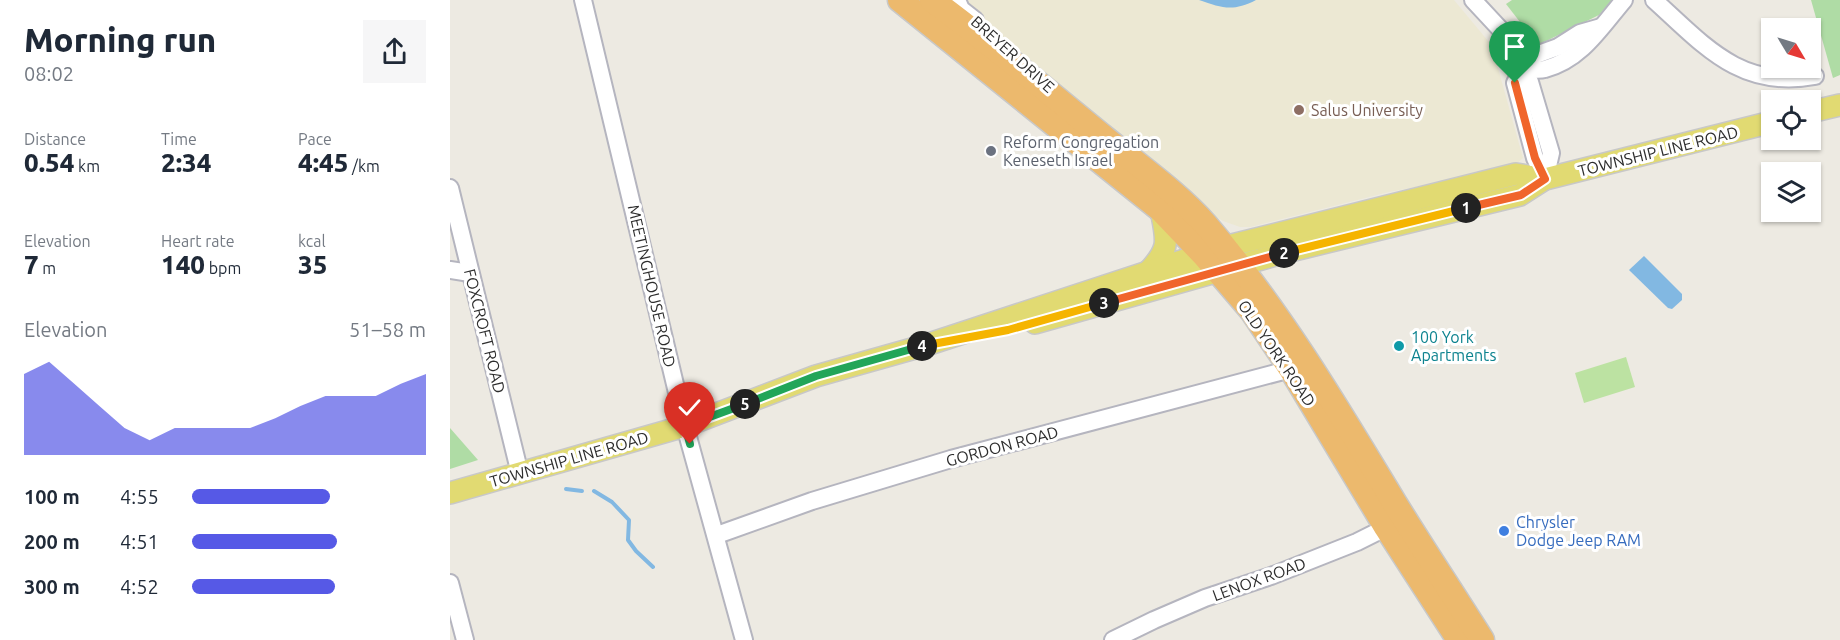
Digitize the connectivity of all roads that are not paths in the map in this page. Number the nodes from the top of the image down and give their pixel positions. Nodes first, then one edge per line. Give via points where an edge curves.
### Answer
1 (583, 0) edge
2 (900, 0) edge
3 (932, 0) edge
4 (957, 0) edge
5 (1473, 0) edge
6 (1624, 0) edge
7 (1653, 0) edge
8 (1521, 69) junction
9 (1761, 75) edge
10 (1778, 78) edge
11 (1805, 78) edge
12 (1840, 105) edge
13 (1069, 109) junction
14 (1821, 109) edge
15 (1761, 125) edge
16 (1545, 179) junction
17 (450, 188) edge
18 (1161, 210) junction
19 (1221, 260) junction
20 (450, 270) edge
21 (470, 273) junction
22 (1148, 273) junction
23 (926, 345) junction
24 (1291, 369) junction
25 (685, 426) junction
26 (520, 474) junction
27 (450, 493) edge
28 (1395, 523) junction
29 (717, 535) junction
30 (450, 583) edge
31 (455, 623) edge
32 (465, 640) edge
33 (744, 640) edge
34 (1113, 640) edge
35 (1459, 640) edge
36 (1482, 640) edge

1 - 25 street, MEETINGHOUSE ROAD
2 - 18 highway, OLD YORK ROAD
3 - 13 highway, OLD YORK ROAD
4 - 13 street, BREYER DRIVE via 961,9 1045,80
5 - 8 street via 1500,29
6 - 8 street via 1601,27 1536,55
7 - 9 street via 1714,54 1735,67
8 - 16 street via 1530,82 1551,153
10 - 11 street
12 - 14 main road
13 - 19 highway, OLD YORK ROAD via 1204,223
15 - 16 main road, TOWNSHIP LINE ROAD
16 - 19 main road, TOWNSHIP LINE ROAD via 1516,174
17 - 21 street, FOXCROFT ROAD
18 - 19 highway, OLD YORK ROAD
18 - 22 main road via 1166,246
19 - 22 main road, TOWNSHIP LINE ROAD
19 - 23 main road, TOWNSHIP LINE ROAD via 1008,330
19 - 24 highway, OLD YORK ROAD
19 - 28 highway, OLD YORK ROAD via 1266,300 1309,363
20 - 21 street
21 - 26 street, FOXCROFT ROAD
22 - 23 main road, TOWNSHIP LINE ROAD
23 - 25 main road, TOWNSHIP LINE ROAD via 816,376
24 - 28 highway, OLD YORK ROAD
24 - 29 street, GORDON ROAD via 951,459
25 - 26 main road, TOWNSHIP LINE ROAD
25 - 29 street, MEETINGHOUSE ROAD
26 - 27 main road, TOWNSHIP LINE ROAD
28 - 34 street, LENOX ROAD via 1319,557 1205,598
28 - 35 highway, OLD YORK ROAD
28 - 36 highway, OLD YORK ROAD
29 - 33 street, MEETINGHOUSE ROAD
30 - 31 street
31 - 32 street

